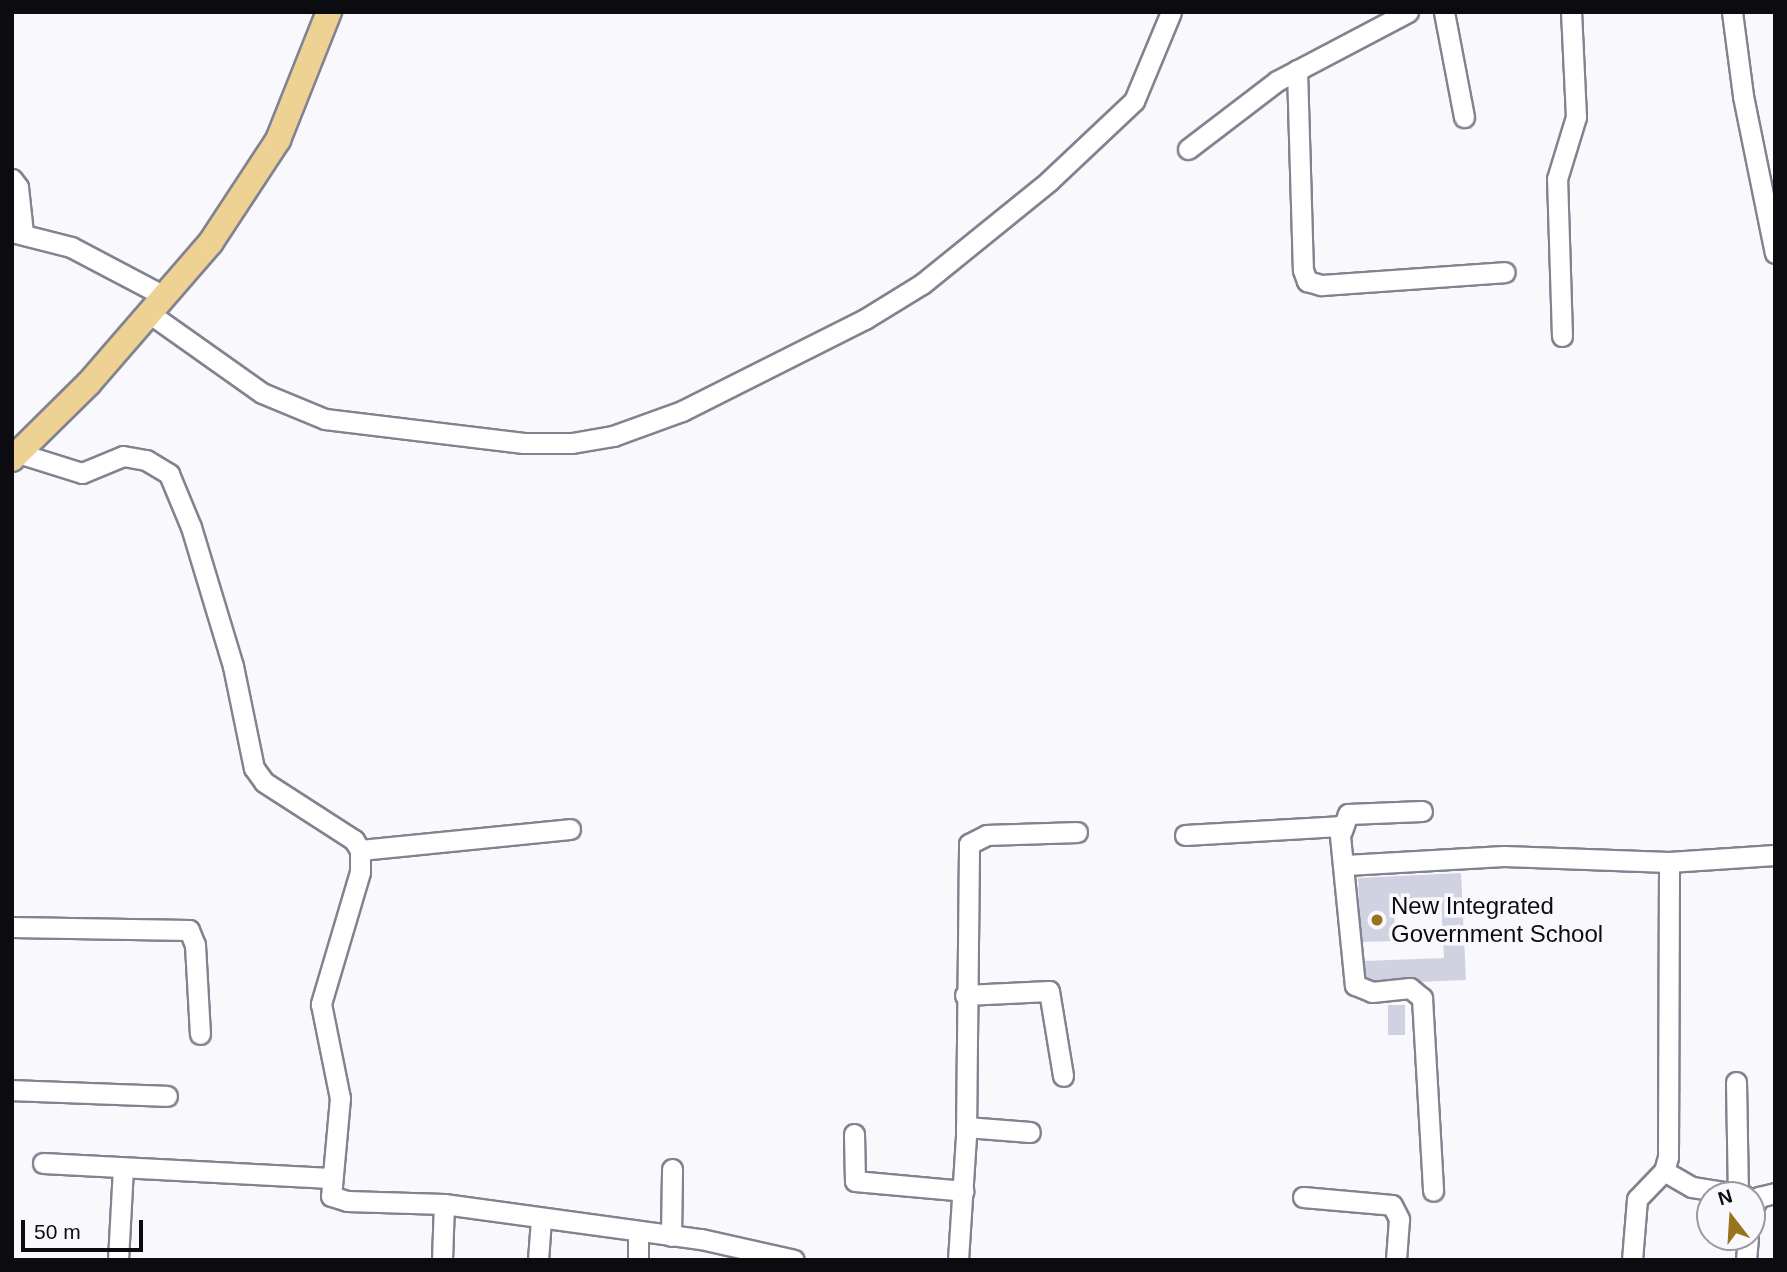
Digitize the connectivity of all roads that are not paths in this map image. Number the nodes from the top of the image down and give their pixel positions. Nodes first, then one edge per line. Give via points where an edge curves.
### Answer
1 (329, 12) edge
2 (1171, 12) edge
3 (1408, 12) edge
4 (1444, 12) edge
5 (1571, 12) edge
6 (1732, 12) edge
7 (1297, 70) junction
8 (1464, 117) dead end
9 (1188, 149) dead end
10 (12, 178) edge
11 (18, 232) edge
12 (1775, 253) edge
13 (1505, 272) dead end
14 (157, 305) junction
15 (1562, 337) dead end
16 (15, 456) edge
17 (1422, 811) dead end
18 (570, 829) dead end
19 (1342, 831) junction
20 (1077, 832) dead end
21 (1185, 835) dead end
22 (360, 850) junction
23 (1775, 855) edge
24 (1669, 862) junction
25 (1346, 865) junction
26 (12, 927) edge
27 (965, 995) junction
28 (200, 1034) dead end
29 (1063, 1076) dead end
30 (1736, 1082) dead end
31 (12, 1090) edge
32 (167, 1097) dead end
33 (966, 1127) junction
34 (1030, 1132) dead end
35 (854, 1134) dead end
36 (43, 1163) dead end
37 (123, 1168) junction
38 (672, 1169) dead end
39 (1664, 1171) junction
40 (331, 1178) junction
41 (1738, 1181) edge
42 (1696, 1188) edge
43 (964, 1191) junction
44 (1433, 1191) dead end
45 (1303, 1197) dead end
46 (444, 1204) junction
47 (541, 1219) junction
48 (638, 1232) junction
49 (671, 1236) junction
50 (118, 1260) edge
51 (442, 1260) edge
52 (538, 1260) edge
53 (638, 1260) edge
54 (794, 1260) edge
55 (958, 1260) edge
56 (1396, 1260) edge
57 (1632, 1260) edge

1 - 14 main road via 278,140 211,242
2 - 14 street via 1135,101 1049,181 922,284 865,319 682,411 613,436 572,443 524,443 325,419 262,393
3 - 7 street
4 - 8 street
5 - 15 street via 1576,117 1557,179
6 - 12 street via 1743,96
7 - 9 street via 1245,103
7 - 13 street via 1307,281 1321,285
10 - 11 street via 18,187
11 - 14 street via 71,247
14 - 16 main road via 89,383
16 - 22 street via 82,473 123,456 146,460 169,474 191,527 233,666 254,768 283,796 354,840
17 - 19 street via 1348,814
18 - 22 street
19 - 21 street via 1333,824 1273,820 1205,826
19 - 25 street
20 - 27 street via 987,835 969,844
22 - 40 street via 360,872 321,1004 340,1098
23 - 24 street
24 - 25 street via 1504,856
24 - 39 street via 1671,1037
25 - 44 street via 1355,985 1361,991 1417,991 1422,998 1415,1026
26 - 28 street via 189,930 195,945
27 - 29 street via 1049,991
27 - 33 street
30 - 41 street
31 - 32 street
33 - 34 street
33 - 43 street
35 - 43 street via 855,1181
36 - 37 street
37 - 40 street
37 - 50 street
38 - 49 street
39 - 42 street
39 - 57 street via 1637,1199
40 - 46 street via 331,1196 336,1199
43 - 55 street
45 - 56 street via 1392,1205 1399,1219
46 - 47 street
46 - 51 street
47 - 48 street
47 - 52 street
48 - 49 street
48 - 53 street
49 - 54 street

